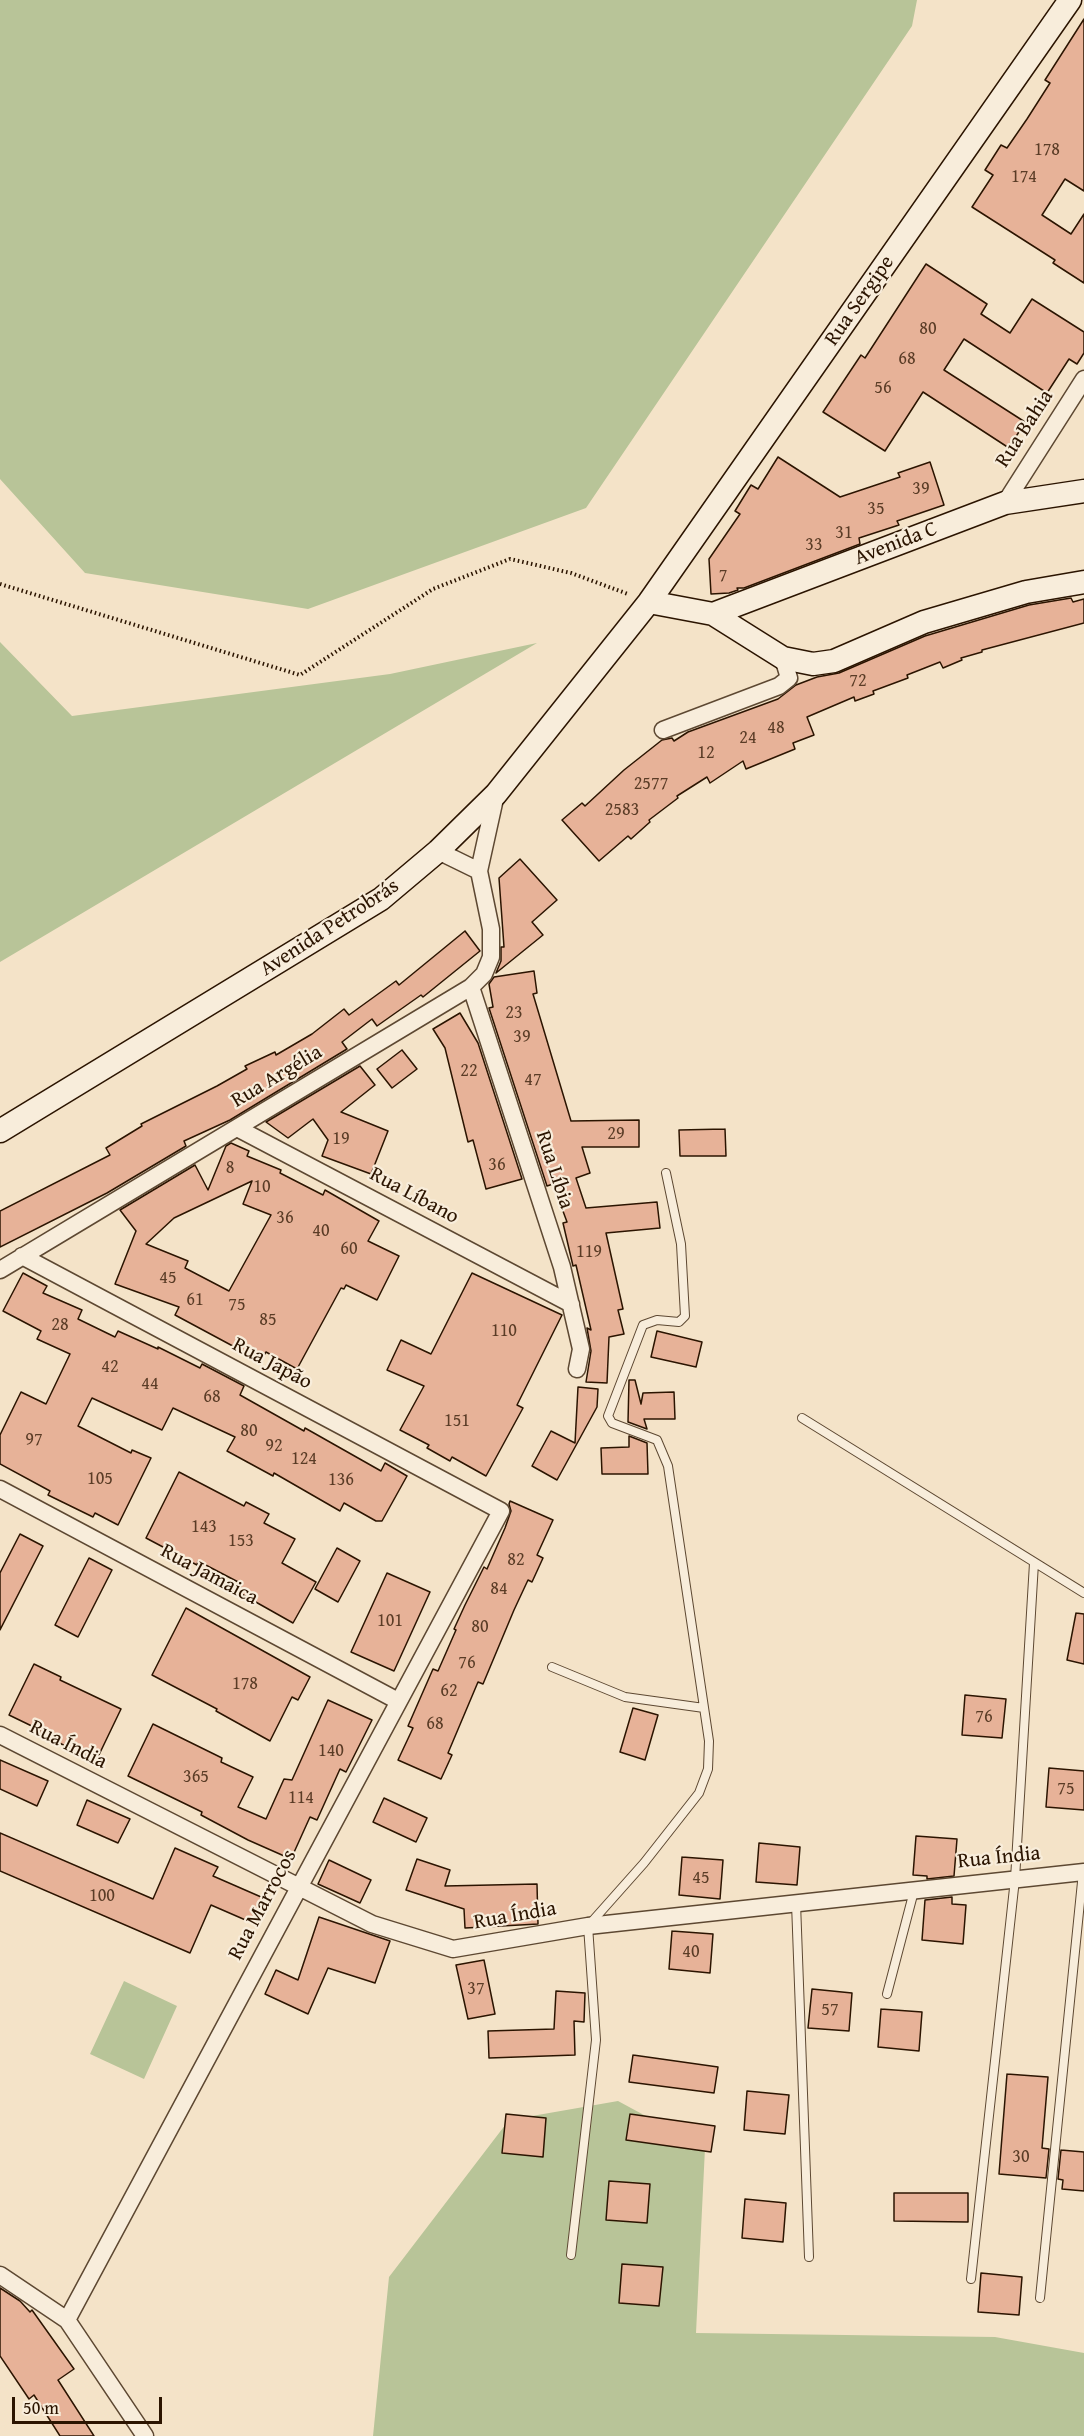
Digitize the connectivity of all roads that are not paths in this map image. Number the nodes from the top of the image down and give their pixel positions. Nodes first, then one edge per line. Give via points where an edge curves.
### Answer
1 (1070, 0) edge
2 (1084, 379) edge
3 (1084, 491) edge
4 (1005, 503) junction
5 (1084, 582) edge
6 (649, 602) junction
7 (713, 614) junction
8 (783, 658) junction
9 (663, 730) dead end
10 (496, 794) junction
11 (438, 852) junction
12 (478, 871) junction
13 (471, 987) junction
14 (237, 1128) junction
15 (0, 1131) edge
16 (666, 1173) dead end
17 (22, 1256) junction
18 (0, 1270) edge
19 (571, 1304) junction
20 (577, 1369) dead end
21 (802, 1418) dead end
22 (0, 1489) edge
23 (501, 1511) joint
24 (1034, 1563) junction
25 (1084, 1593) edge
26 (552, 1667) dead end
27 (398, 1701) junction
28 (704, 1708) junction
29 (0, 1735) edge
30 (1084, 1872) edge
31 (1015, 1880) junction
32 (298, 1887) junction
33 (914, 1890) junction
34 (796, 1903) junction
35 (588, 1926) junction
36 (887, 1994) dead end
37 (571, 2255) dead end
38 (809, 2257) dead end
39 (0, 2275) edge
40 (971, 2278) dead end
41 (1040, 2298) dead end
42 (67, 2320) junction
43 (145, 2436) edge

1 - 6 main road, Rua Sergipe
2 - 4 street, Rua Bahia
3 - 4 main road, Avenida C
4 - 7 main road, Avenida C
5 - 8 main road via 1026,592 924,622 834,661 813,664
6 - 7 main road
6 - 10 main road, Avenida Petrobrás
7 - 8 main road
8 - 9 street via 789,678 779,686
10 - 11 main road, Avenida Petrobrás
10 - 12 street, Rua Argélia
11 - 12 street
11 - 15 main road, Avenida Petrobrás via 381,899
12 - 13 street, Rua Argélia via 490,920 491,957 484,974
13 - 14 street, Rua Argélia
13 - 19 street, Rua Líbia
14 - 17 street, Rua Argélia
14 - 19 street, Rua Líbano
16 - 28 lane via 681,1244 685,1316 679,1322 657,1320 643,1324 608,1416 612,1423 657,1440 668,1466
17 - 18 street, Rua Argélia
17 - 23 street, Rua Japão
19 - 20 street, Rua Líbia via 581,1349
21 - 24 lane
22 - 27 street, Rua Jamaica
23 - 27 street, Rua Marrocos
24 - 25 lane
24 - 31 lane
26 - 28 lane via 625,1697
27 - 32 street, Rua Marrocos
28 - 35 lane via 708,1769 699,1793
29 - 32 street, Rua Índia
30 - 31 street, Rua Índia
30 - 41 lane
31 - 33 street, Rua Índia
31 - 40 lane
32 - 35 street, Rua Índia via 372,1924 453,1949
32 - 42 street, Rua Marrocos
33 - 34 street, Rua Índia
33 - 36 lane
34 - 35 street, Rua Índia
34 - 38 lane
35 - 37 lane via 596,2040
39 - 42 street
42 - 43 street

